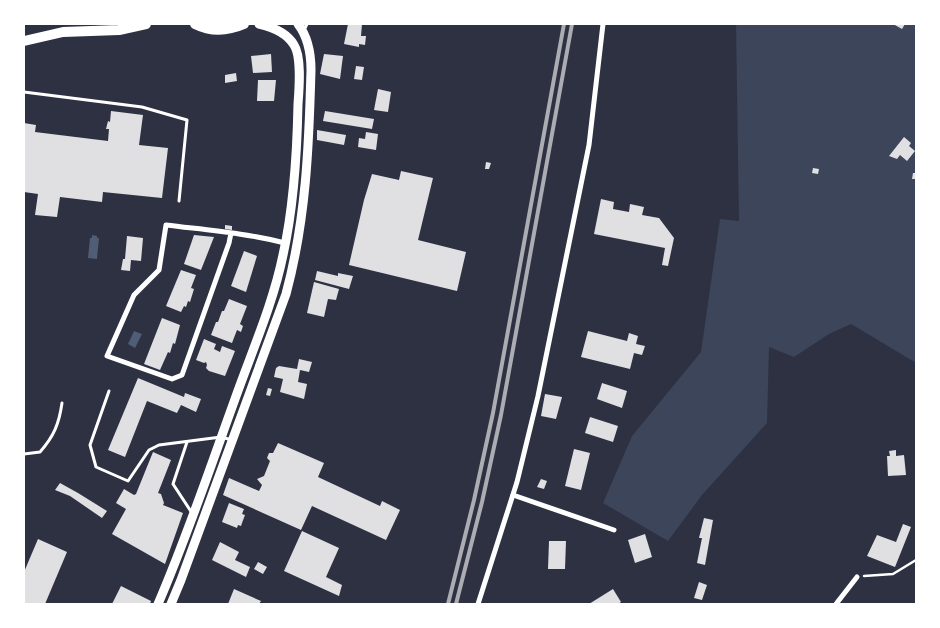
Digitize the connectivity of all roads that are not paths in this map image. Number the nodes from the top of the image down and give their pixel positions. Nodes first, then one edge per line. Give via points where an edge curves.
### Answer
1 (81, 24) edge
2 (146, 24) edge
3 (195, 24) edge
4 (244, 24) edge
5 (259, 24) edge
6 (603, 24) edge
7 (303, 26) edge
8 (63, 32) junction
9 (24, 41) edge
10 (24, 92) edge
11 (179, 201) dead end
12 (231, 233) junction
13 (285, 243) junction
14 (109, 391) dead end
15 (62, 403) dead end
16 (221, 437) junction
17 (232, 440) junction
18 (187, 442) junction
19 (24, 454) edge
20 (513, 496) junction
21 (193, 514) junction
22 (614, 530) dead end
23 (857, 576) road end
24 (158, 604) edge
25 (171, 604) edge
26 (478, 604) edge
27 (836, 604) edge

1 - 8 main road
2 - 8 main road via 120,30
3 - 4 main road via 223,30
5 - 13 main road via 279,31 291,40 298,58 296,158
6 - 20 street via 589,145 538,396
7 - 17 main road via 311,55 311,70 308,159 301,227 286,294
8 - 9 main road
10 - 11 lane via 142,107 188,120
12 - 12 street via 166,225 159,270 134,295 107,356 172,379 182,375
12 - 13 street
13 - 16 main road via 274,290
14 - 18 lane via 90,445 96,467 128,481 149,450 159,445
15 - 19 lane via 60,419 51,440 40,452
16 - 17 lane
16 - 18 lane
16 - 21 main road
17 - 25 main road
18 - 21 lane via 173,484
20 - 22 street
20 - 26 street
21 - 24 main road
23 - 27 street

